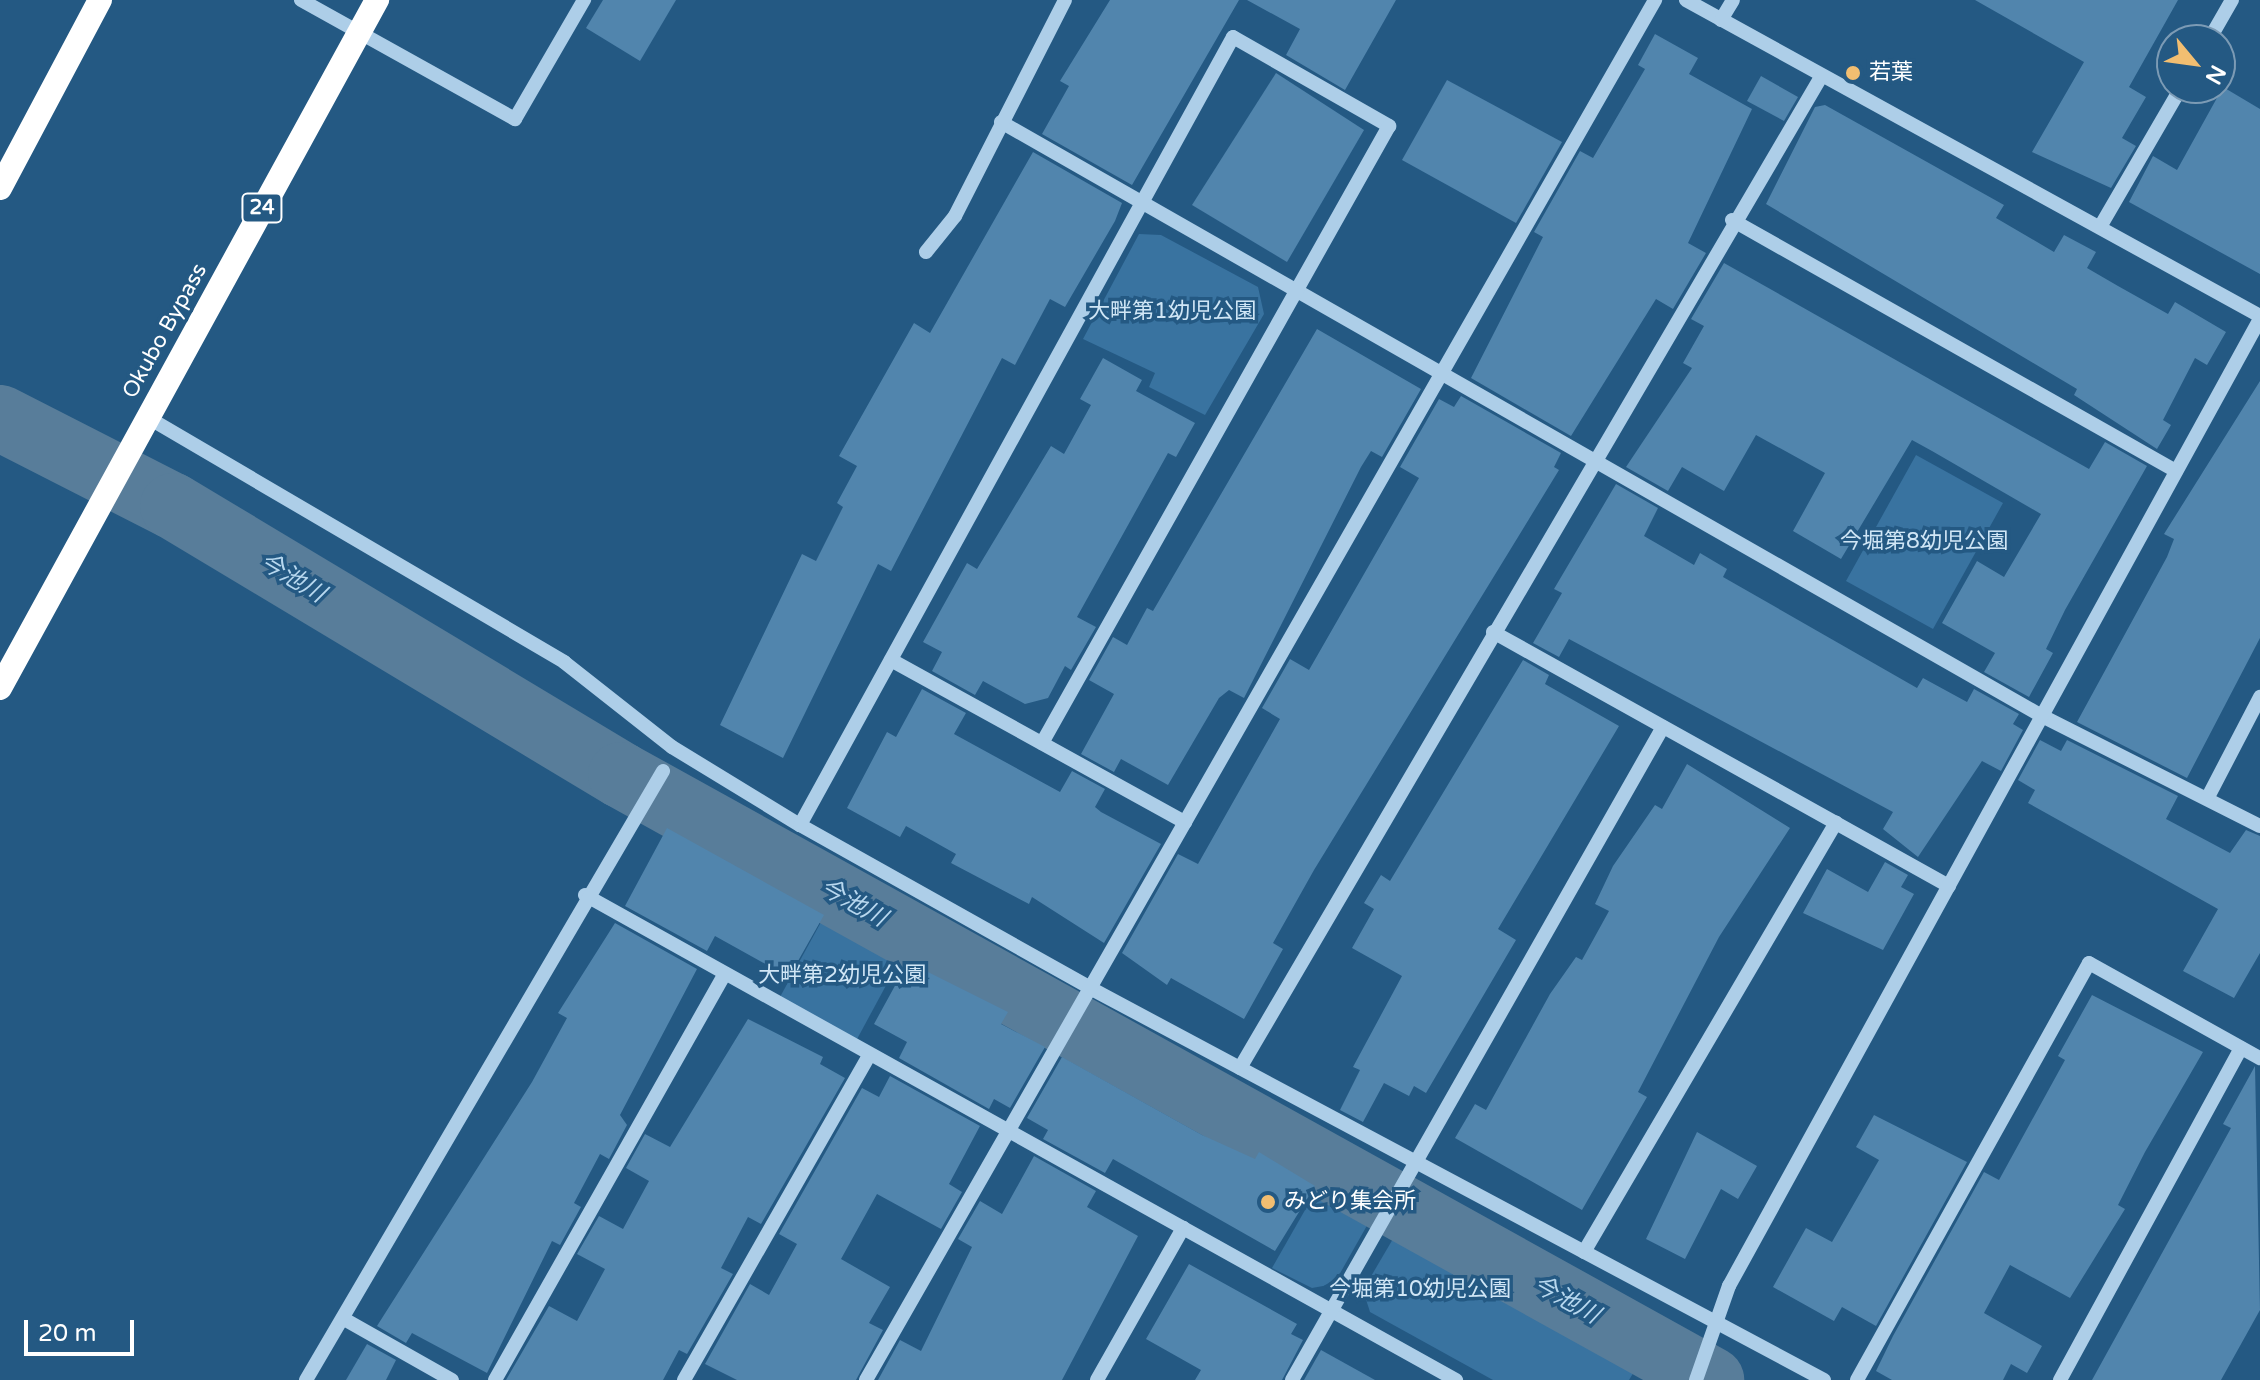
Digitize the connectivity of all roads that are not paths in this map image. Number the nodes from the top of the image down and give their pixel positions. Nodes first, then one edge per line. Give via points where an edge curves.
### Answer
1 (100, 0) edge
2 (301, 0) edge
3 (377, 0) edge
4 (584, 0) edge
5 (1065, 0) edge
6 (1655, 0) edge
7 (1686, 0) edge
8 (1733, 0) edge
9 (2232, 0) edge
10 (1721, 20) junction
11 (2218, 24) edge
12 (360, 31) junction
13 (1821, 77) junction
14 (2172, 104) edge
15 (1001, 122) junction
16 (0, 188) edge
17 (1143, 203) junction
18 (1732, 220) junction
19 (2100, 227) junction
20 (926, 252) dead end
21 (1296, 291) junction
22 (2260, 318) edge
23 (1441, 373) junction
24 (147, 417) junction
25 (1593, 460) junction
26 (2176, 471) junction
27 (1493, 632) junction
28 (891, 660) junction
29 (0, 688) edge
30 (2260, 697) edge
31 (2042, 716) junction
32 (1663, 727) junction
33 (1042, 743) junction
34 (663, 771) dead end
35 (2208, 797) junction
36 (1185, 822) junction
37 (1836, 823) junction
38 (800, 825) junction
39 (2260, 826) edge
40 (1949, 886) junction
41 (585, 895) junction
42 (725, 973) junction
43 (1090, 988) junction
44 (2241, 1048) junction
45 (870, 1054) junction
46 (2260, 1058) edge
47 (1240, 1068) junction
48 (1008, 1131) junction
49 (1416, 1163) junction
50 (1183, 1228) junction
51 (1584, 1252) junction
52 (1331, 1311) junction
53 (344, 1319) junction
54 (1716, 1323) junction
55 (306, 1380) edge
56 (452, 1380) edge
57 (495, 1380) edge
58 (684, 1380) edge
59 (866, 1380) edge
60 (1097, 1380) edge
61 (1292, 1380) edge
62 (1456, 1380) edge
63 (1696, 1380) edge
64 (1824, 1380) edge
65 (1857, 1380) edge
66 (2060, 1380) edge

1 - 16 highway
2 - 12 street
3 - 12 highway, Okubo Bypass / 24
4 - 12 street via 515,119
5 - 15 street
6 - 23 street
7 - 10 street
8 - 10 street
9 - 11 street
10 - 13 street
12 - 24 highway, Okubo Bypass / 24
13 - 18 street
13 - 19 street
14 - 19 street
15 - 17 street
15 - 20 street via 955,216
17 - 21 street
17 - 21 street via 1233,37 1389,126
17 - 28 street
18 - 25 street
18 - 26 street
19 - 22 street
21 - 23 street
21 - 33 street
22 - 26 street
23 - 25 street
23 - 36 street
24 - 29 highway, Okubo Bypass / 24
24 - 38 street via 564,662 672,747
25 - 27 street
25 - 31 street
26 - 31 street
27 - 32 street
27 - 47 street
28 - 33 street
28 - 38 street
30 - 35 street
31 - 35 street
31 - 40 street
32 - 37 street
32 - 49 street
33 - 36 street
34 - 41 street
35 - 39 street
36 - 43 street
37 - 40 street
37 - 51 street
38 - 43 street
40 - 54 street via 1729,1286
41 - 42 street
41 - 53 street
42 - 45 street
42 - 57 street
43 - 47 street
43 - 48 street
44 - 46 street
44 - 65 street via 2089,963
44 - 66 street
45 - 48 street
45 - 58 street
47 - 49 street
48 - 50 street
48 - 59 street
49 - 51 street
49 - 52 street
50 - 52 street
50 - 60 street
51 - 54 street
52 - 61 street
52 - 62 street
53 - 55 street
53 - 56 street
54 - 63 street
54 - 64 street

